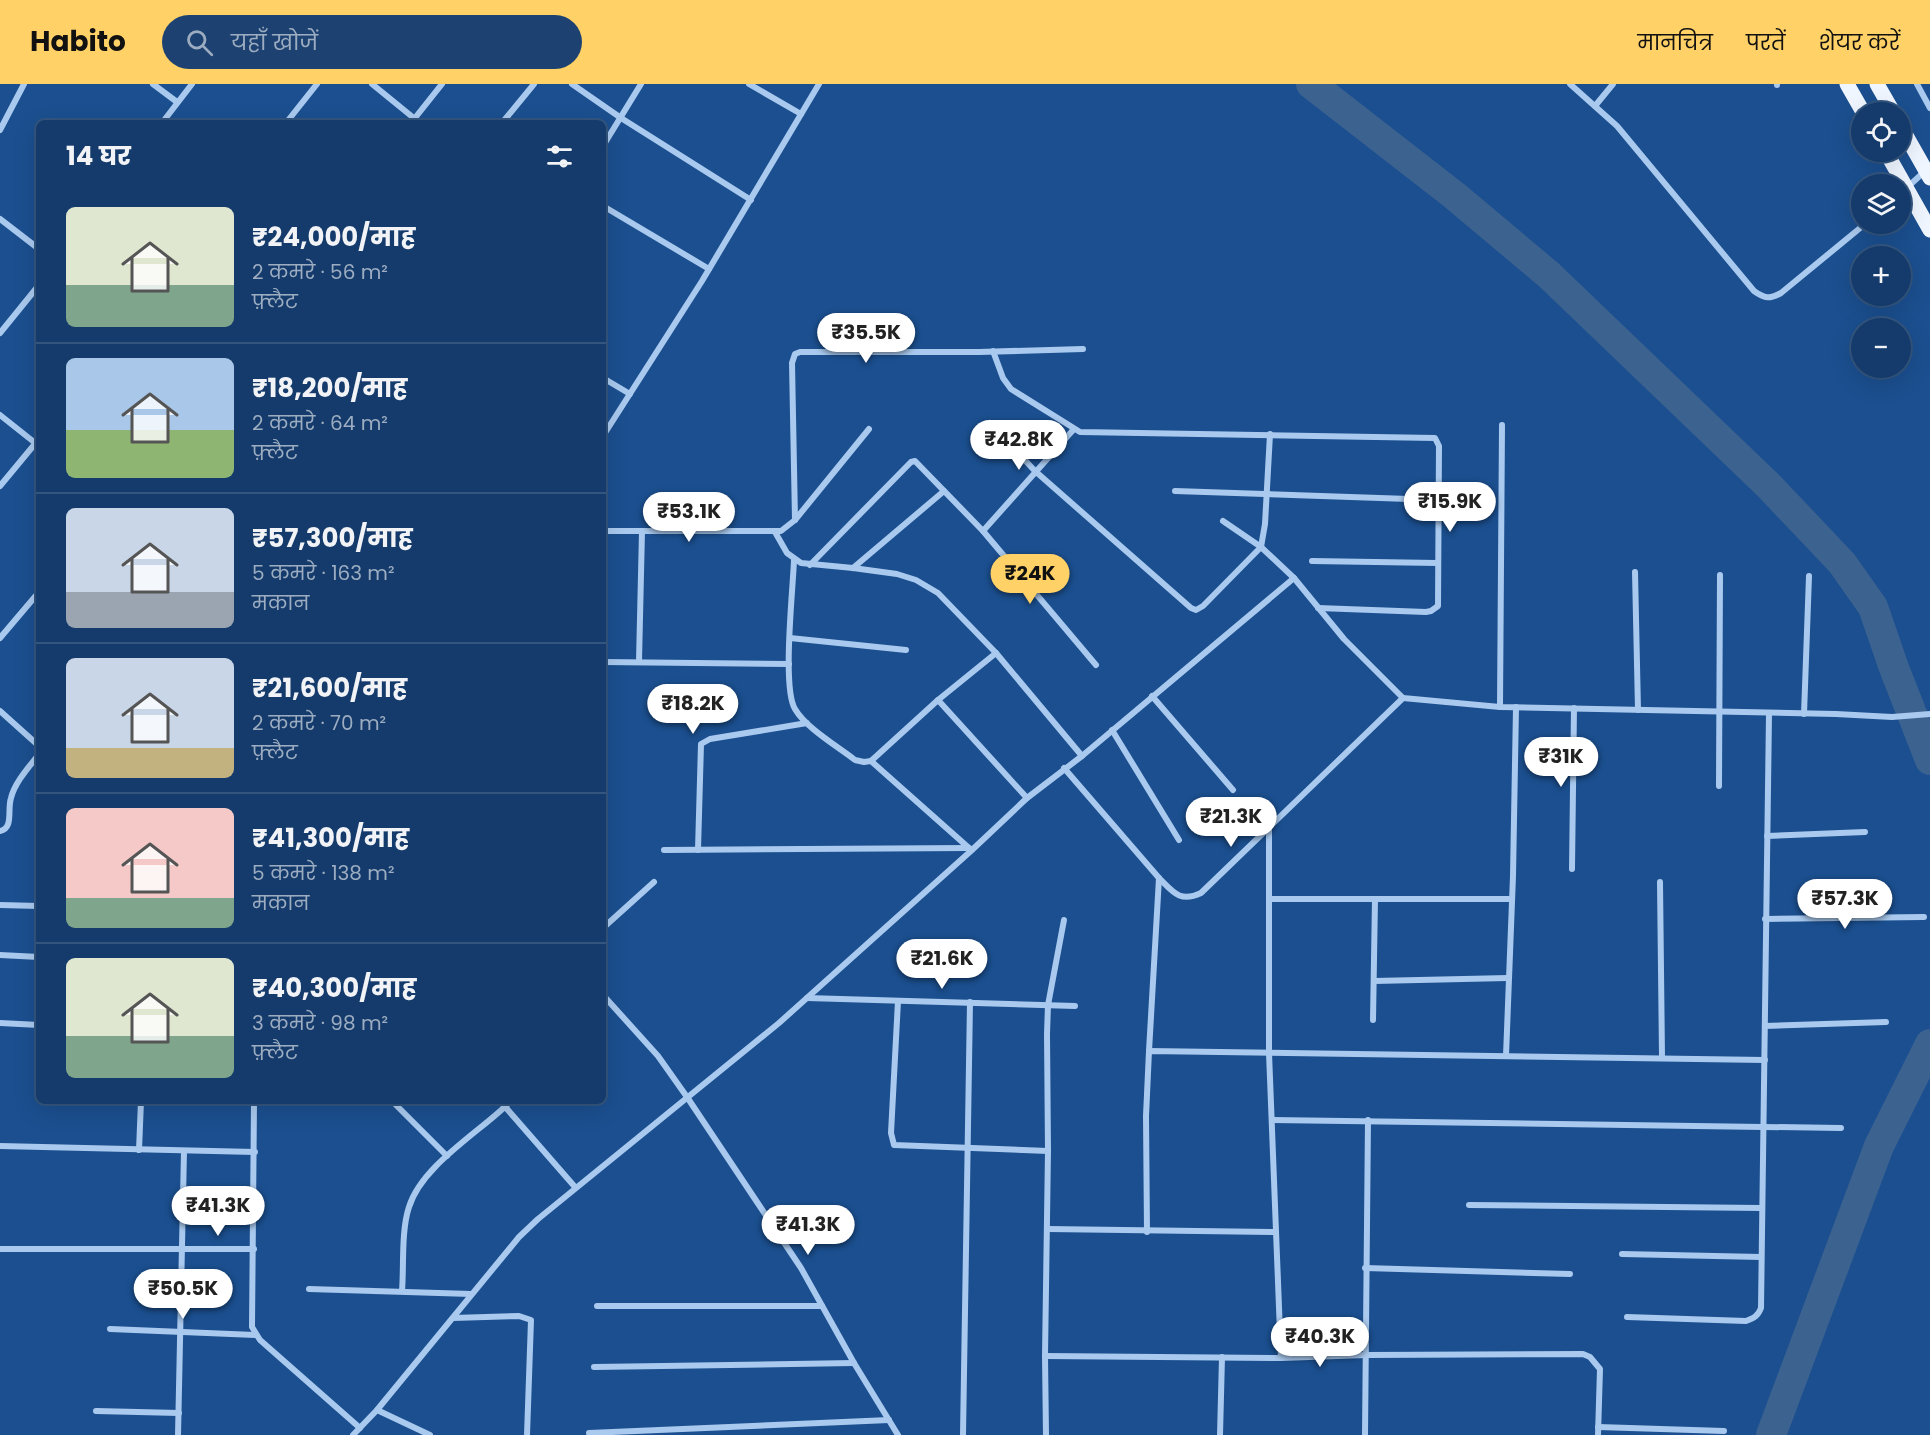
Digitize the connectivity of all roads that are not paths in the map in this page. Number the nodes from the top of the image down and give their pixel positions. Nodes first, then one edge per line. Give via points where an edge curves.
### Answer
1 (24, 84) edge
2 (153, 84) edge
3 (192, 84) edge
4 (317, 84) edge
5 (372, 84) edge
6 (442, 84) edge
7 (534, 84) edge
8 (572, 84) edge
9 (641, 84) edge
10 (748, 84) edge
11 (819, 84) edge
12 (1570, 84) edge
13 (1613, 84) edge
14 (1847, 84) edge
15 (1877, 84) edge
16 (1917, 84) edge
17 (177, 102) junction
18 (1857, 102) edge
19 (1887, 102) edge
20 (1595, 106) junction
21 (1930, 108) edge
22 (801, 114) junction
23 (621, 118) junction
24 (164, 120) edge
25 (288, 120) edge
26 (412, 120) edge
27 (414, 120) edge
28 (504, 120) edge
29 (0, 130) edge
30 (606, 141) edge
31 (1911, 144) edge
32 (1928, 174) edge
33 (1911, 187) edge
34 (751, 200) junction
35 (1911, 202) edge
36 (606, 208) edge
37 (0, 219) edge
38 (1930, 230) edge
39 (1853, 234) edge
40 (36, 247) edge
41 (710, 268) junction
42 (36, 289) edge
43 (0, 333) edge
44 (1083, 349) dead end
45 (993, 351) junction
46 (606, 380) edge
47 (630, 394) junction
48 (0, 415) edge
49 (990, 423) dead end
50 (1502, 425) dead end
51 (869, 429) dead end
52 (1074, 429) junction
53 (606, 431) edge
54 (1270, 434) junction
55 (36, 442) edge
56 (36, 445) edge
57 (1035, 471) junction
58 (0, 486) edge
59 (944, 491) junction
60 (1175, 491) dead end
61 (1266, 493) junction
62 (1438, 500) junction
63 (795, 520) junction
64 (1222, 521) dead end
65 (606, 531) edge
66 (642, 531) junction
67 (983, 531) junction
68 (775, 532) junction
69 (1261, 547) junction
70 (794, 560) junction
71 (1312, 561) dead end
72 (1437, 563) junction
73 (810, 565) junction
74 (853, 568) junction
75 (1635, 572) dead end
76 (1720, 575) dead end
77 (1809, 576) dead end
78 (1294, 578) junction
79 (36, 596) edge
80 (1318, 608) junction
81 (0, 638) edge
82 (790, 638) junction
83 (906, 650) dead end
84 (996, 653) junction
85 (639, 661) junction
86 (606, 662) edge
87 (789, 664) junction
88 (1096, 664) dead end
89 (1152, 696) junction
90 (1403, 698) junction
91 (938, 700) junction
92 (1500, 707) junction
93 (1516, 707) junction
94 (1574, 708) junction
95 (0, 711) edge
96 (1638, 711) junction
97 (1719, 712) junction
98 (1769, 714) junction
99 (1804, 714) junction
100 (1927, 714) edge
101 (807, 723) junction
102 (1112, 730) junction
103 (36, 743) edge
104 (1082, 756) junction
105 (36, 758) edge
106 (870, 761) junction
107 (1064, 768) junction
108 (1719, 786) dead end
109 (1233, 790) dead end
110 (1027, 798) junction
111 (1269, 828) junction
112 (0, 831) edge
113 (1865, 832) dead end
114 (1767, 836) junction
115 (1179, 840) dead end
116 (970, 849) junction
117 (664, 850) dead end
118 (698, 850) junction
119 (1572, 869) dead end
120 (1159, 879) junction
121 (654, 882) dead end
122 (1660, 882) dead end
123 (1269, 899) junction
124 (1375, 899) junction
125 (1512, 899) junction
126 (0, 905) edge
127 (36, 906) edge
128 (1924, 917) dead end
129 (1765, 919) junction
130 (1064, 920) dead end
131 (606, 925) edge
132 (0, 955) edge
133 (36, 957) edge
134 (1508, 978) junction
135 (1374, 981) junction
136 (606, 998) edge
137 (807, 998) junction
138 (898, 1001) junction
139 (610, 1002) junction
140 (970, 1002) junction
141 (1048, 1005) junction
142 (606, 1006) edge
143 (1075, 1006) dead end
144 (1373, 1020) dead end
145 (1886, 1022) dead end
146 (0, 1023) edge
147 (36, 1025) edge
148 (1765, 1026) junction
149 (1149, 1051) junction
150 (1269, 1053) junction
151 (1506, 1056) junction
152 (1662, 1057) junction
153 (1765, 1060) junction
154 (687, 1097) junction
155 (141, 1104) edge
156 (254, 1104) edge
157 (395, 1104) edge
158 (505, 1104) edge
159 (507, 1104) edge
160 (1272, 1120) junction
161 (1368, 1120) junction
162 (1763, 1128) junction
163 (1841, 1128) dead end
164 (0, 1146) edge
165 (966, 1149) junction
166 (140, 1150) junction
167 (184, 1151) junction
168 (1048, 1151) junction
169 (255, 1152) junction
170 (447, 1156) junction
171 (575, 1187) junction
172 (1469, 1205) dead end
173 (1761, 1208) junction
174 (1047, 1229) junction
175 (1147, 1232) junction
176 (1275, 1232) junction
177 (182, 1248) junction
178 (0, 1249) edge
179 (254, 1249) junction
180 (1622, 1254) dead end
181 (1761, 1257) junction
182 (1365, 1268) junction
183 (1570, 1274) dead end
184 (309, 1289) dead end
185 (402, 1291) junction
186 (471, 1294) junction
187 (597, 1306) dead end
188 (822, 1306) junction
189 (1627, 1317) dead end
190 (453, 1318) junction
191 (110, 1329) dead end
192 (181, 1332) junction
193 (255, 1335) junction
194 (1366, 1355) junction
195 (1045, 1356) junction
196 (1222, 1357) junction
197 (1281, 1358) junction
198 (854, 1363) junction
199 (594, 1367) dead end
200 (377, 1410) junction
201 (96, 1411) dead end
202 (179, 1413) junction
203 (889, 1420) junction
204 (1598, 1427) junction
205 (360, 1428) junction
206 (1724, 1431) dead end
207 (589, 1433) dead end
208 (178, 1435) edge
209 (353, 1435) edge
210 (430, 1435) edge
211 (527, 1435) edge
212 (898, 1435) edge
213 (963, 1435) edge
214 (1046, 1435) edge
215 (1220, 1435) edge
216 (1365, 1435) edge
217 (1598, 1435) edge

1 - 29 street
2 - 17 street
3 - 17 street
4 - 25 street
5 - 26 street
6 - 27 street
7 - 28 street
8 - 23 street
9 - 23 street
10 - 22 street
11 - 22 street
12 - 20 street
13 - 20 street
14 - 18 main road
15 - 19 main road
16 - 21 street
17 - 24 street
20 - 39 street via 1617,126 1754,291 1765,298 1781,293
22 - 34 street
23 - 30 street
23 - 34 street
31 - 32 main road
32 - 33 street
34 - 41 street
35 - 38 main road
36 - 41 street
37 - 40 street
41 - 47 street
42 - 43 street
44 - 45 street
45 - 52 street via 1011,389
45 - 63 street via 795,354
46 - 47 street
47 - 53 street
48 - 55 street
49 - 57 street
50 - 92 street
51 - 63 street
52 - 54 street via 1088,434
52 - 57 street
54 - 61 street
54 - 62 street via 1435,438 1439,446
56 - 58 street
57 - 67 street
57 - 69 street via 1196,610
59 - 67 street
59 - 73 street via 917,463 911,462
59 - 74 street
60 - 61 street
61 - 62 street
61 - 69 street
62 - 72 street
63 - 68 street
64 - 69 street
65 - 66 street
66 - 68 street
66 - 85 street
67 - 88 street
68 - 70 street
69 - 78 street
70 - 73 street
70 - 82 street
71 - 72 street
72 - 80 street via 1439,600 1431,611
73 - 74 street
74 - 84 street via 897,574 926,585 949,603
75 - 96 street
76 - 97 street
77 - 99 street
78 - 80 street
78 - 89 street
79 - 81 street
80 - 90 street
82 - 83 street
82 - 87 street
84 - 91 street
84 - 104 street
85 - 86 street
85 - 87 street
87 - 101 street via 790,695 794,708
89 - 102 street
89 - 109 street
90 - 92 street
90 - 111 street
91 - 106 street
91 - 110 street
92 - 93 street
93 - 94 street
93 - 125 street
94 - 96 street
94 - 119 street
95 - 103 street
96 - 97 street
97 - 98 street
97 - 108 street
98 - 99 street
98 - 114 street
99 - 100 street
101 - 106 street via 855,760
101 - 118 street via 700,744
102 - 104 street
102 - 115 street
104 - 107 street
105 - 112 street via 14,791 9,804 9,825
106 - 116 street
107 - 110 street
107 - 120 street
110 - 116 street
111 - 120 street via 1201,893 1192,897 1175,894
111 - 123 street
113 - 114 street
114 - 129 street
116 - 118 street
116 - 137 street
117 - 118 street
120 - 149 street
121 - 131 street
122 - 152 street
123 - 124 street
123 - 150 street
124 - 125 street
124 - 135 street
125 - 134 street
126 - 127 street
128 - 129 street
129 - 148 street
130 - 141 street
132 - 133 street
134 - 135 street
134 - 151 street
135 - 144 street
136 - 139 street
137 - 138 street
137 - 154 street
138 - 140 street
138 - 165 street via 894,1145
139 - 142 street
139 - 154 street via 658,1056
140 - 141 street
140 - 165 street
141 - 143 street
141 - 168 street
145 - 148 street
146 - 147 street
148 - 153 street
149 - 150 street
149 - 175 street
150 - 151 street
150 - 160 street
151 - 152 street
152 - 153 street
153 - 162 street
154 - 171 street
154 - 188 street
155 - 166 street
156 - 169 street
157 - 170 street
158 - 170 street
159 - 171 street
160 - 161 street
160 - 176 street
161 - 162 street
161 - 182 street
162 - 163 street
162 - 173 street
164 - 166 street
165 - 168 street
165 - 213 street
166 - 167 street
167 - 169 street
167 - 177 street
168 - 174 street
169 - 179 street
170 - 185 street via 419,1186 408,1209
171 - 186 street via 519,1237
172 - 173 street
173 - 181 street
174 - 175 street
174 - 195 street
175 - 176 street
176 - 197 street
177 - 178 street
177 - 179 street
177 - 192 street
179 - 193 street
180 - 181 street
181 - 189 street via 1761,1308 1754,1318 1746,1321
182 - 183 street
182 - 194 street
184 - 185 street
185 - 186 street
186 - 190 street
187 - 188 street
188 - 198 street
190 - 200 street
190 - 211 street via 519,1316 531,1320
191 - 192 street
192 - 193 street
192 - 202 street
193 - 205 street
194 - 197 street
194 - 204 street via 1583,1354 1600,1369
194 - 216 street
195 - 196 street
195 - 214 street
196 - 197 street
196 - 215 street
198 - 199 street
198 - 203 street
200 - 205 street
200 - 210 street
201 - 202 street
202 - 208 street
203 - 207 street
203 - 212 street
204 - 206 street
204 - 217 street
205 - 209 street

